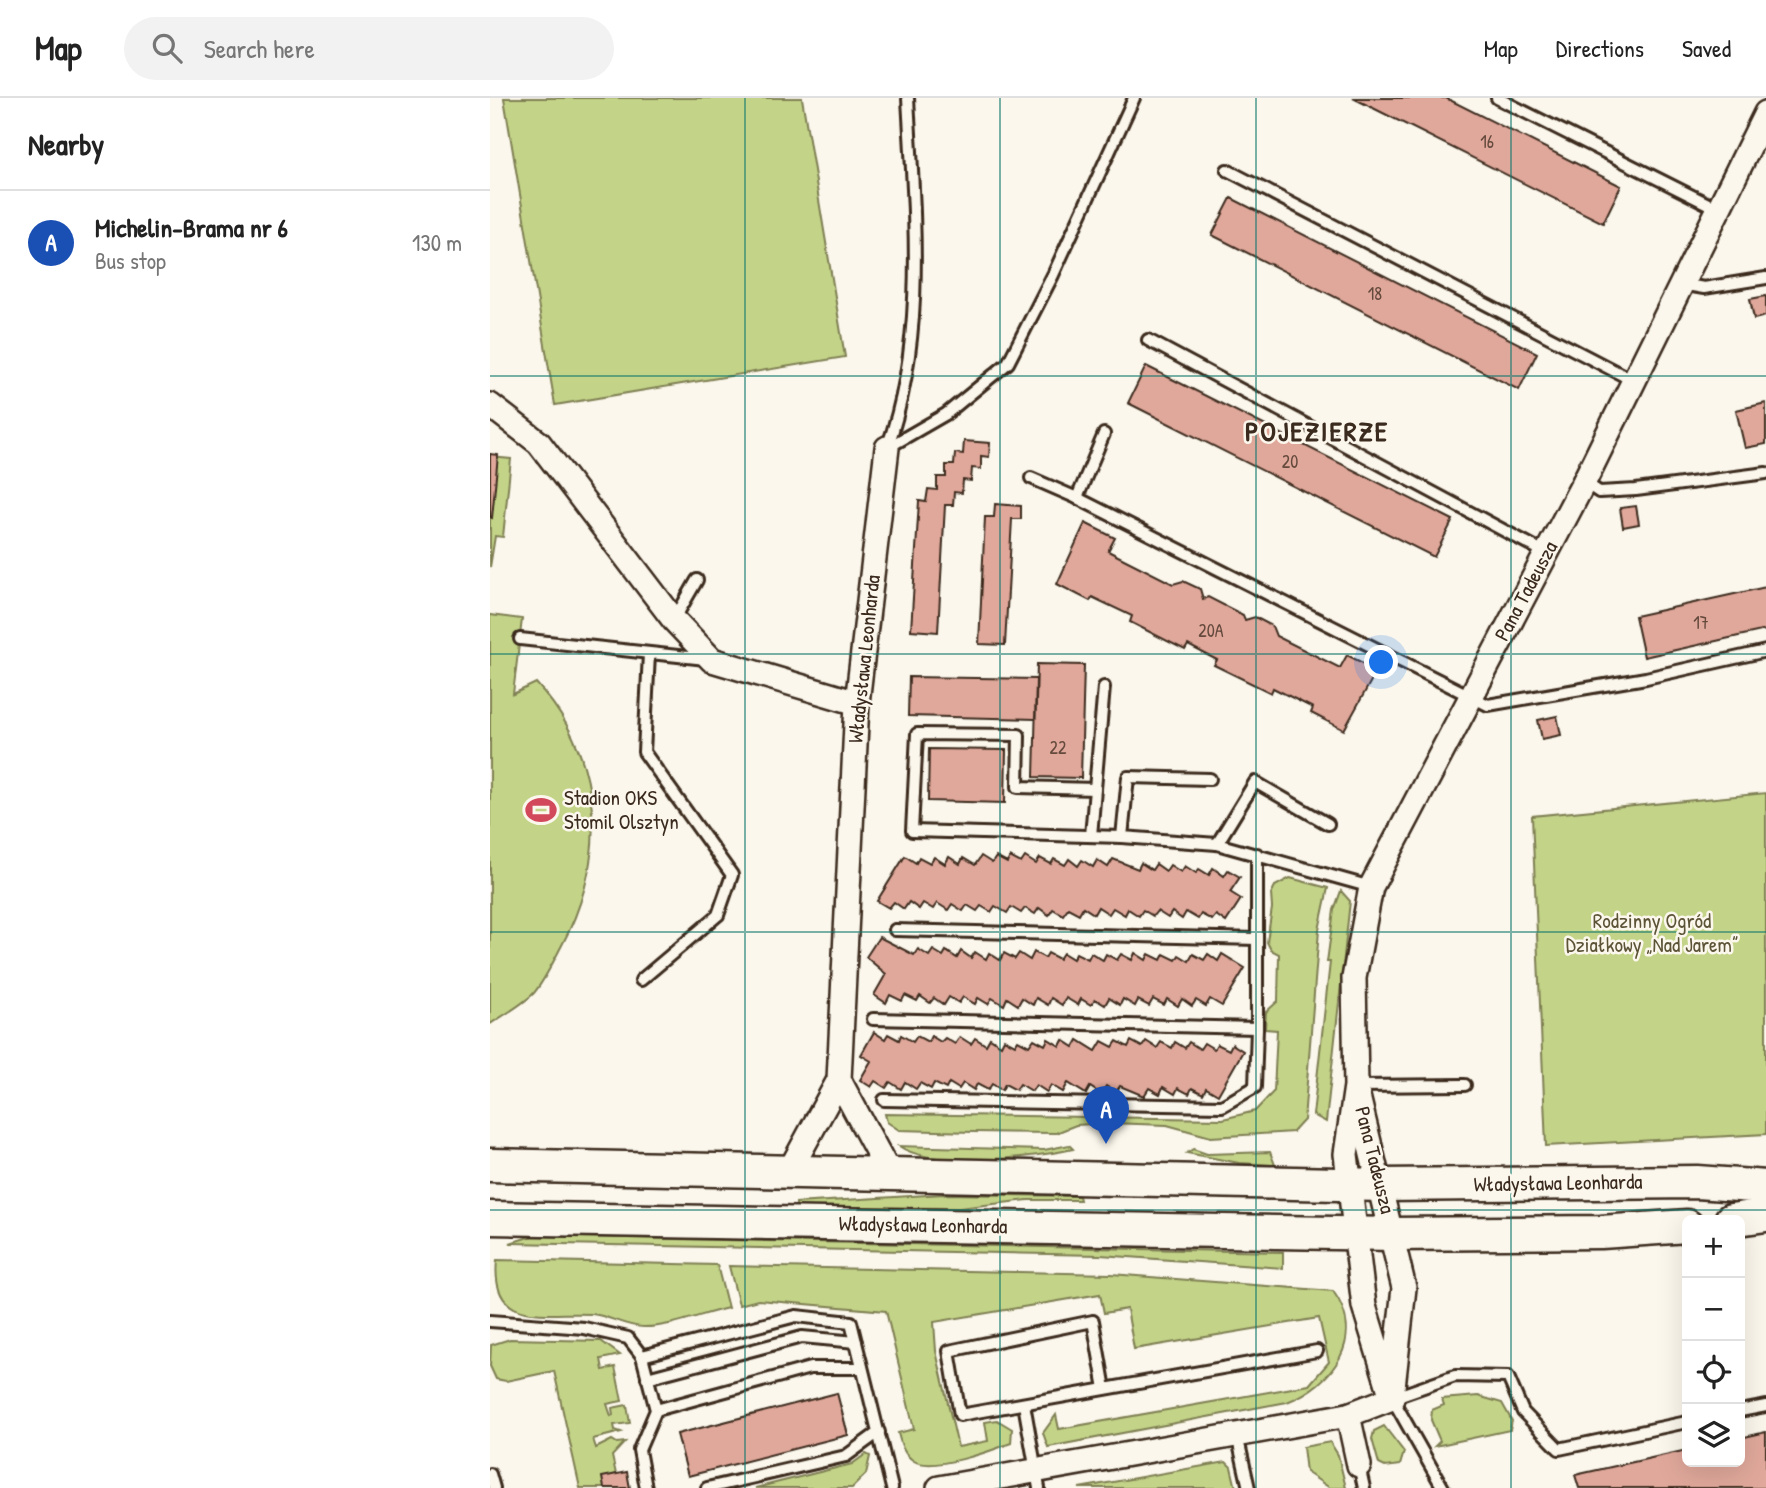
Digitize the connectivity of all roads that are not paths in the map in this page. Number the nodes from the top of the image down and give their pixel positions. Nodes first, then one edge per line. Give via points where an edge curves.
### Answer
1 (908, 98) edge
2 (1134, 98) edge
3 (1497, 98) edge
4 (1766, 114) edge
5 (1227, 170) dead end
6 (1718, 209) junction
7 (1766, 278) edge
8 (1681, 284) junction
9 (1148, 340) dead end
10 (1634, 381) junction
11 (490, 405) edge
12 (1104, 434) dead end
13 (887, 448) junction
14 (1766, 473) edge
15 (1031, 478) dead end
16 (1584, 482) junction
17 (1077, 498) junction
18 (1546, 553) junction
19 (697, 580) dead end
20 (674, 620) junction
21 (520, 639) dead end
22 (1766, 652) edge
23 (649, 654) junction
24 (712, 660) junction
25 (1104, 687) dead end
26 (1470, 698) junction
27 (857, 703) junction
28 (1210, 779) dead end
29 (1096, 789) junction
30 (1328, 824) dead end
31 (1091, 836) junction
32 (1122, 837) junction
33 (1217, 844) junction
34 (1257, 854) junction
35 (1371, 887) junction
36 (895, 930) dead end
37 (1257, 939) junction
38 (641, 980) dead end
39 (873, 1019) dead end
40 (1257, 1028) junction
41 (839, 1080) junction
42 (1465, 1085) dead end
43 (1356, 1086) junction
44 (884, 1100) dead end
45 (490, 1165) edge
46 (790, 1170) junction
47 (889, 1173) junction
48 (1350, 1184) junction
49 (1382, 1185) junction
50 (1766, 1187) edge
51 (1766, 1215) edge
52 (490, 1218) edge
53 (1745, 1218) edge
54 (1682, 1226) edge
55 (1355, 1234) junction
56 (1394, 1234) junction
57 (490, 1321) edge
58 (856, 1342) junction
59 (1317, 1351) dead end
60 (642, 1356) junction
61 (862, 1368) junction
62 (647, 1378) junction
63 (1105, 1389) junction
64 (1392, 1398) junction
65 (1024, 1404) junction
66 (1766, 1406) edge
67 (656, 1410) junction
68 (1745, 1410) edge
69 (1348, 1415) junction
70 (1682, 1423) edge
71 (879, 1432) junction
72 (1237, 1435) junction
73 (1359, 1465) joint
74 (490, 1474) edge
75 (1037, 1479) edge
76 (1438, 1487) edge
77 (494, 1488) edge
78 (646, 1488) edge
79 (707, 1488) edge
80 (892, 1488) edge
81 (939, 1488) edge
82 (1249, 1488) edge
83 (1364, 1488) edge

1 - 13 lane via 914,292 903,405
2 - 13 lane via 1008,363 946,414
3 - 6 lane
4 - 6 street, Pana Tadeusza
5 - 10 lane
6 - 8 street, Pana Tadeusza
7 - 8 lane via 1704,288
8 - 10 street, Pana Tadeusza
9 - 18 lane
10 - 16 street, Pana Tadeusza
11 - 20 street via 540,443
12 - 17 lane
13 - 27 street, Władysława Leonharda
14 - 16 lane via 1599,492
15 - 17 lane
16 - 18 street, Pana Tadeusza
17 - 26 lane
18 - 26 street, Pana Tadeusza
19 - 20 lane
20 - 24 street
21 - 23 lane
22 - 26 lane via 1488,705
23 - 24 lane
23 - 38 lane via 644,752 732,875 718,915
24 - 27 street
25 - 29 lane
26 - 35 street, Pana Tadeusza
27 - 41 street, Władysława Leonharda
28 - 32 lane via 1128,777
29 - 31 lane
29 - 31 lane via 1018,787 1019,735 917,734 912,831
30 - 33 lane via 1255,782
31 - 32 lane
32 - 33 lane
33 - 34 lane
34 - 35 lane
34 - 37 lane
35 - 43 street, Pana Tadeusza via 1354,978
36 - 37 lane
37 - 40 lane
39 - 40 lane
40 - 44 lane via 1255,1087 1222,1106
41 - 46 street, Władysława Leonharda
41 - 47 street
42 - 43 lane
43 - 48 street, Pana Tadeusza via 1347,1138
43 - 49 street, Pana Tadeusza
45 - 46 main road, Władysława Leonharda
46 - 47 main road, Władysława Leonharda
47 - 48 main road, Władysława Leonharda
48 - 49 main road, Władysława Leonharda
48 - 55 street
49 - 50 main road, Władysława Leonharda via 1698,1182
49 - 56 street, Pana Tadeusza
51 - 53 main road
52 - 55 main road, Władysława Leonharda
54 - 56 main road, Władysława Leonharda
55 - 56 main road, Władysława Leonharda
55 - 64 street via 1364,1306
56 - 64 street via 1404,1288
57 - 60 lane via 584,1328 628,1338
58 - 60 lane via 851,1322 796,1316
58 - 61 lane
58 - 62 lane via 802,1336
59 - 63 lane
60 - 62 lane
61 - 67 lane via 810,1368
61 - 71 lane
62 - 67 lane
63 - 65 lane
63 - 65 lane via 1093,1321 948,1351 961,1415
64 - 69 street
64 - 70 lane via 1455,1376 1508,1377 1523,1412 1559,1450
64 - 76 lane
65 - 75 lane
66 - 68 lane
67 - 78 lane via 639,1450
69 - 72 street
69 - 73 street
71 - 79 lane via 846,1456
71 - 80 lane
72 - 75 street
72 - 82 lane
73 - 83 lane
74 - 77 lane
75 - 81 street

